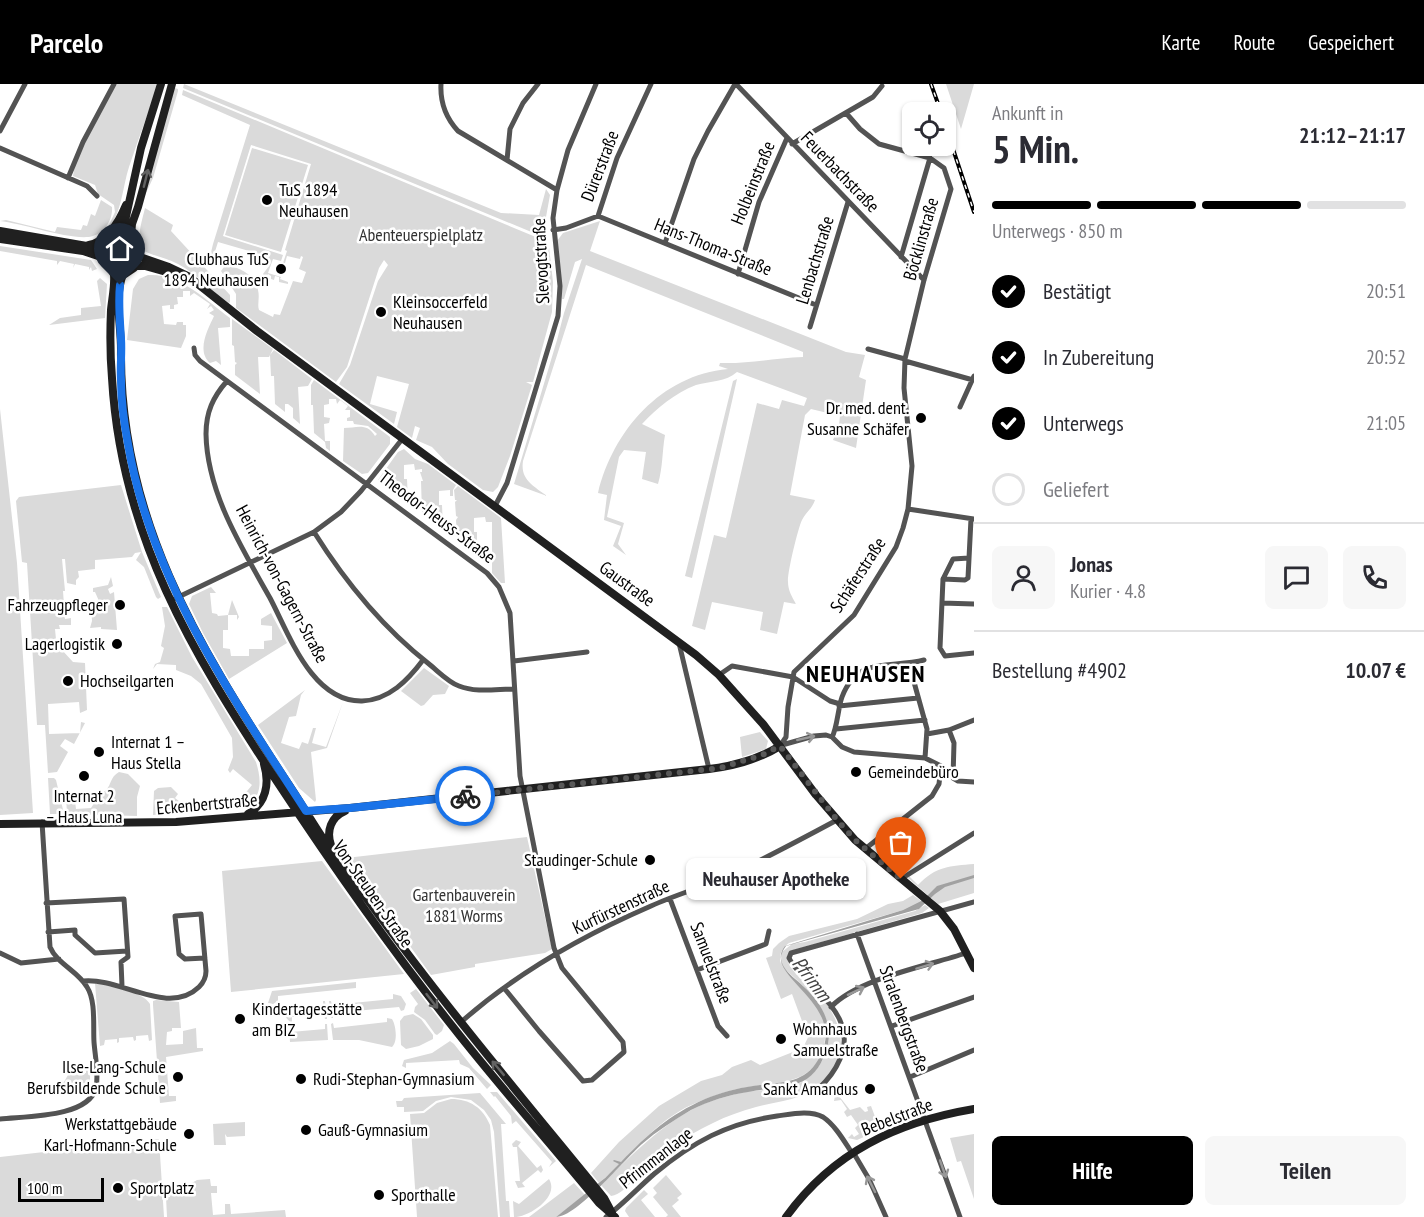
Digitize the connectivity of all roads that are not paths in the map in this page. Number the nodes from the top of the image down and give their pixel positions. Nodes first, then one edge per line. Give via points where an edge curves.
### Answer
1 (25, 84) edge
2 (114, 84) edge
3 (161, 84) edge
4 (172, 84) edge
5 (441, 84) edge
6 (537, 84) edge
7 (596, 84) edge
8 (651, 84) edge
9 (736, 84) edge
10 (882, 86) dead end
11 (846, 113) junction
12 (0, 131) edge
13 (787, 138) junction
14 (792, 144) junction
15 (0, 148) edge
16 (930, 158) junction
17 (507, 160) junction
18 (68, 178) junction
19 (557, 190) junction
20 (131, 193) junction
21 (97, 196) dead end
22 (848, 202) junction
23 (598, 216) junction
24 (553, 230) junction
25 (0, 231) edge
26 (0, 239) edge
27 (665, 243) junction
28 (120, 244) junction
29 (86, 245) junction
30 (130, 246) junction
31 (111, 248) junction
32 (136, 256) junction
33 (901, 257) junction
34 (106, 258) junction
35 (135, 266) junction
36 (112, 271) junction
37 (123, 274) junction
38 (738, 274) junction
39 (924, 280) junction
40 (200, 287) junction
41 (816, 305) junction
42 (810, 327) dead end
43 (194, 348) dead end
44 (868, 349) dead end
45 (905, 360) junction
46 (973, 378) edge
47 (227, 381) junction
48 (960, 407) dead end
49 (403, 438) junction
50 (368, 484) junction
51 (495, 506) junction
52 (908, 509) junction
53 (973, 519) edge
54 (314, 532) junction
55 (969, 558) junction
56 (250, 563) junction
57 (943, 579) junction
58 (174, 599) junction
59 (942, 603) junction
60 (974, 604) edge
61 (678, 641) junction
62 (586, 652) dead end
63 (974, 653) edge
64 (423, 660) junction
65 (924, 660) dead end
66 (514, 661) junction
67 (909, 664) junction
68 (720, 675) junction
69 (793, 677) junction
70 (514, 689) junction
71 (918, 698) junction
72 (839, 705) junction
73 (925, 720) junction
74 (974, 720) edge
75 (836, 729) junction
76 (949, 730) junction
77 (927, 734) junction
78 (832, 737) junction
79 (780, 746) junction
80 (262, 758) junction
81 (925, 758) junction
82 (709, 769) junction
83 (974, 782) edge
84 (523, 790) junction
85 (350, 808) junction
86 (306, 811) junction
87 (297, 812) junction
88 (244, 816) junction
89 (837, 820) junction
90 (42, 822) junction
91 (0, 824) edge
92 (974, 833) edge
93 (865, 849) junction
94 (336, 858) junction
95 (901, 879) junction
96 (670, 899) junction
97 (974, 902) edge
98 (46, 903) junction
99 (940, 911) junction
100 (770, 931) dead end
101 (48, 932) junction
102 (857, 934) junction
103 (127, 951) junction
104 (0, 953) edge
105 (966, 953) junction
106 (556, 955) junction
107 (205, 958) junction
108 (59, 959) junction
109 (974, 968) edge
110 (697, 970) junction
111 (83, 981) junction
112 (875, 983) junction
113 (122, 986) junction
114 (504, 988) junction
115 (974, 997) edge
116 (831, 1007) junction
117 (457, 1026) junction
118 (892, 1026) junction
119 (727, 1036) dead end
120 (974, 1050) edge
121 (910, 1077) junction
122 (818, 1089) dead end
123 (974, 1109) edge
124 (0, 1119) edge
125 (926, 1121) junction
126 (853, 1152) junction
127 (611, 1216) edge
128 (786, 1217) edge
129 (886, 1217) edge
130 (960, 1217) edge

1 - 12 street
2 - 18 street
3 - 20 street
30 -> 4 street via 132,224
5 - 17 street via 443,107 458,131
6 - 17 street via 510,129
7 - 19 street, Slevogtstraße via 568,150
8 - 23 street, Dürerstraße via 618,158
9 - 13 street, Feuerbachstraße
9 - 27 street via 694,159
10 - 11 street via 873,97
11 - 14 street
11 - 16 street via 879,144
13 - 14 street, Feuerbachstraße
13 - 38 street, Holbeinstraße via 759,202
14 - 22 street, Feuerbachstraße
15 - 18 street
16 - 33 street
16 - 39 street, Böcklinstraße via 944,168 951,189
17 - 19 street
18 - 21 street via 87,186
19 - 24 street, Slevogtstraße
20 - 28 street
20 - 29 street via 111,232 99,242
22 - 33 street, Feuerbachstraße
22 - 41 street, Lenbachstraße
23 - 24 street, Dürerstraße
23 - 27 street, Hans-Thoma-Straße
24 - 51 street, Slevogtstraße via 560,286 558,316 507,483
25 - 29 street
26 - 34 street
27 - 38 street, Hans-Thoma-Straße
28 - 30 street
28 - 31 street
29 - 31 street
30 - 32 street
31 - 34 street
32 - 35 street
32 - 40 street, Gaustraße via 183,273
33 - 39 street, Feuerbachstraße
34 - 36 street, Von-Steuben-Straße
35 - 37 street
35 - 40 street, Gaustraße via 167,272
36 - 37 street
36 - 58 street, Von-Steuben-Straße via 111,365 120,449 140,528
37 - 58 street, Von-Steuben-Straße via 118,301 128,447 153,540
38 - 41 street, Hans-Thoma-Straße
39 - 45 street, Böcklinstraße
40 - 49 street, Gaustraße
41 - 42 street, Lenbachstraße
43 - 47 street, Theodor-Heuss-Straße via 200,360
44 - 45 street
45 - 46 street
45 - 52 street, Schäferstraße via 912,466
46 - 48 street
47 - 50 street, Theodor-Heuss-Straße
47 - 56 street, Heinrich-von-Gagern-Straße via 210,407 207,446 223,507
49 - 50 street
49 - 51 street, Gaustraße
50 - 54 street
50 - 66 street, Theodor-Heuss-Straße via 494,580 510,613
51 - 61 street, Gaustraße
52 - 53 street
52 - 69 street, Schäferstraße via 896,547 854,615
53 - 55 street
54 - 56 street
54 - 64 street via 376,616
55 - 57 street via 953,559
55 - 57 street via 967,579
56 - 58 street
56 - 64 street, Heinrich-von-Gagern-Straße via 304,663 332,693 357,701 384,696 398,688
57 - 59 street
58 - 80 street, Von-Steuben-Straße via 206,669
58 - 86 street, Von-Steuben-Straße
59 - 60 street
59 - 63 street via 942,654
61 - 68 street, Gaustraße
61 - 82 street
62 - 66 street
64 - 70 street via 463,688
65 - 67 street
66 - 70 street, Theodor-Heuss-Straße
67 - 71 street
67 - 72 street via 864,669 850,682
68 - 69 street via 728,667 736,666
68 - 79 street, Gaustraße
69 - 72 street
69 - 79 street via 786,737
70 - 84 street, Theodor-Heuss-Straße
71 - 72 street
71 - 73 street
72 - 75 street
73 - 75 street
73 - 77 street
74 - 76 street
75 - 78 street
76 - 77 street
76 - 83 street via 954,743 953,778
77 - 81 street
79 -> 78 street via 819,735
78 - 81 street via 854,752
79 - 82 street, Eckenbertstraße via 738,764
79 - 89 street, Gaustraße
80 - 87 street, Von-Steuben-Straße
80 - 88 street via 264,798
81 - 93 street via 941,766 935,792
82 - 84 street, Eckenbertstraße
84 - 85 street, Eckenbertstraße
84 - 106 street
85 - 86 street, Eckenbertstraße
85 - 94 street via 337,816 329,829
86 - 87 street, Eckenbertstraße
86 - 94 street, Von-Steuben-Straße
87 - 88 street, Eckenbertstraße
87 -> 117 street, Von-Steuben-Straße via 365,912
88 - 90 street, Eckenbertstraße via 162,823
89 - 93 street, Gaustraße
89 - 96 street, Kurfürstenstraße via 738,871
90 - 91 street, Eckenbertstraße
90 - 98 street
92 - 95 street
93 - 95 street, Gaustraße
94 - 117 street, Von-Steuben-Straße
95 - 99 street, Gaustraße
96 - 106 street, Kurfürstenstraße
96 - 110 street, Samuelstraße
97 - 99 street
98 - 101 street
98 - 103 street via 124,899
99 - 102 street
99 - 105 street, Gaustraße
100 - 110 street via 766,944
101 - 103 street via 75,930 75,935 95,953
101 - 108 street via 51,950
102 - 112 street, Stralenbergstraße
102 - 116 street via 789,955
103 - 113 street via 128,957 121,962
104 - 108 street via 21,963
105 - 109 street, Gaustraße
112 -> 105 street
106 - 114 street, Kurfürstenstraße
106 - 114 street via 562,968 625,1046 624,1052 591,1080 585,1082 578,1077
107 - 107 street via 185,959 179,954 175,916 201,914
107 - 113 street via 205,980 186,997 148,996
108 - 111 street
110 - 119 street, Samuelstraße via 718,1026
111 - 113 street
111 - 124 street via 90,994 97,1083 93,1095 71,1110
116 -> 112 street via 846,995
112 - 118 street, Stralenbergstraße
114 - 117 street, Kurfürstenstraße
115 - 118 street
116 - 122 street via 844,1031 843,1048 836,1069
117 - 127 street, Von-Steuben-Straße
118 - 121 street, Stralenbergstraße
120 - 121 street
121 - 125 street, Stralenbergstraße
123 - 125 street, Bebelstraße
125 - 126 street, Bebelstraße via 886,1134
125 -> 130 street, Stralenbergstraße
126 - 127 street, Pfrimmanlage via 831,1124 817,1115 744,1122 681,1152
126 - 128 street, Bebelstraße via 816,1183
129 -> 126 street

